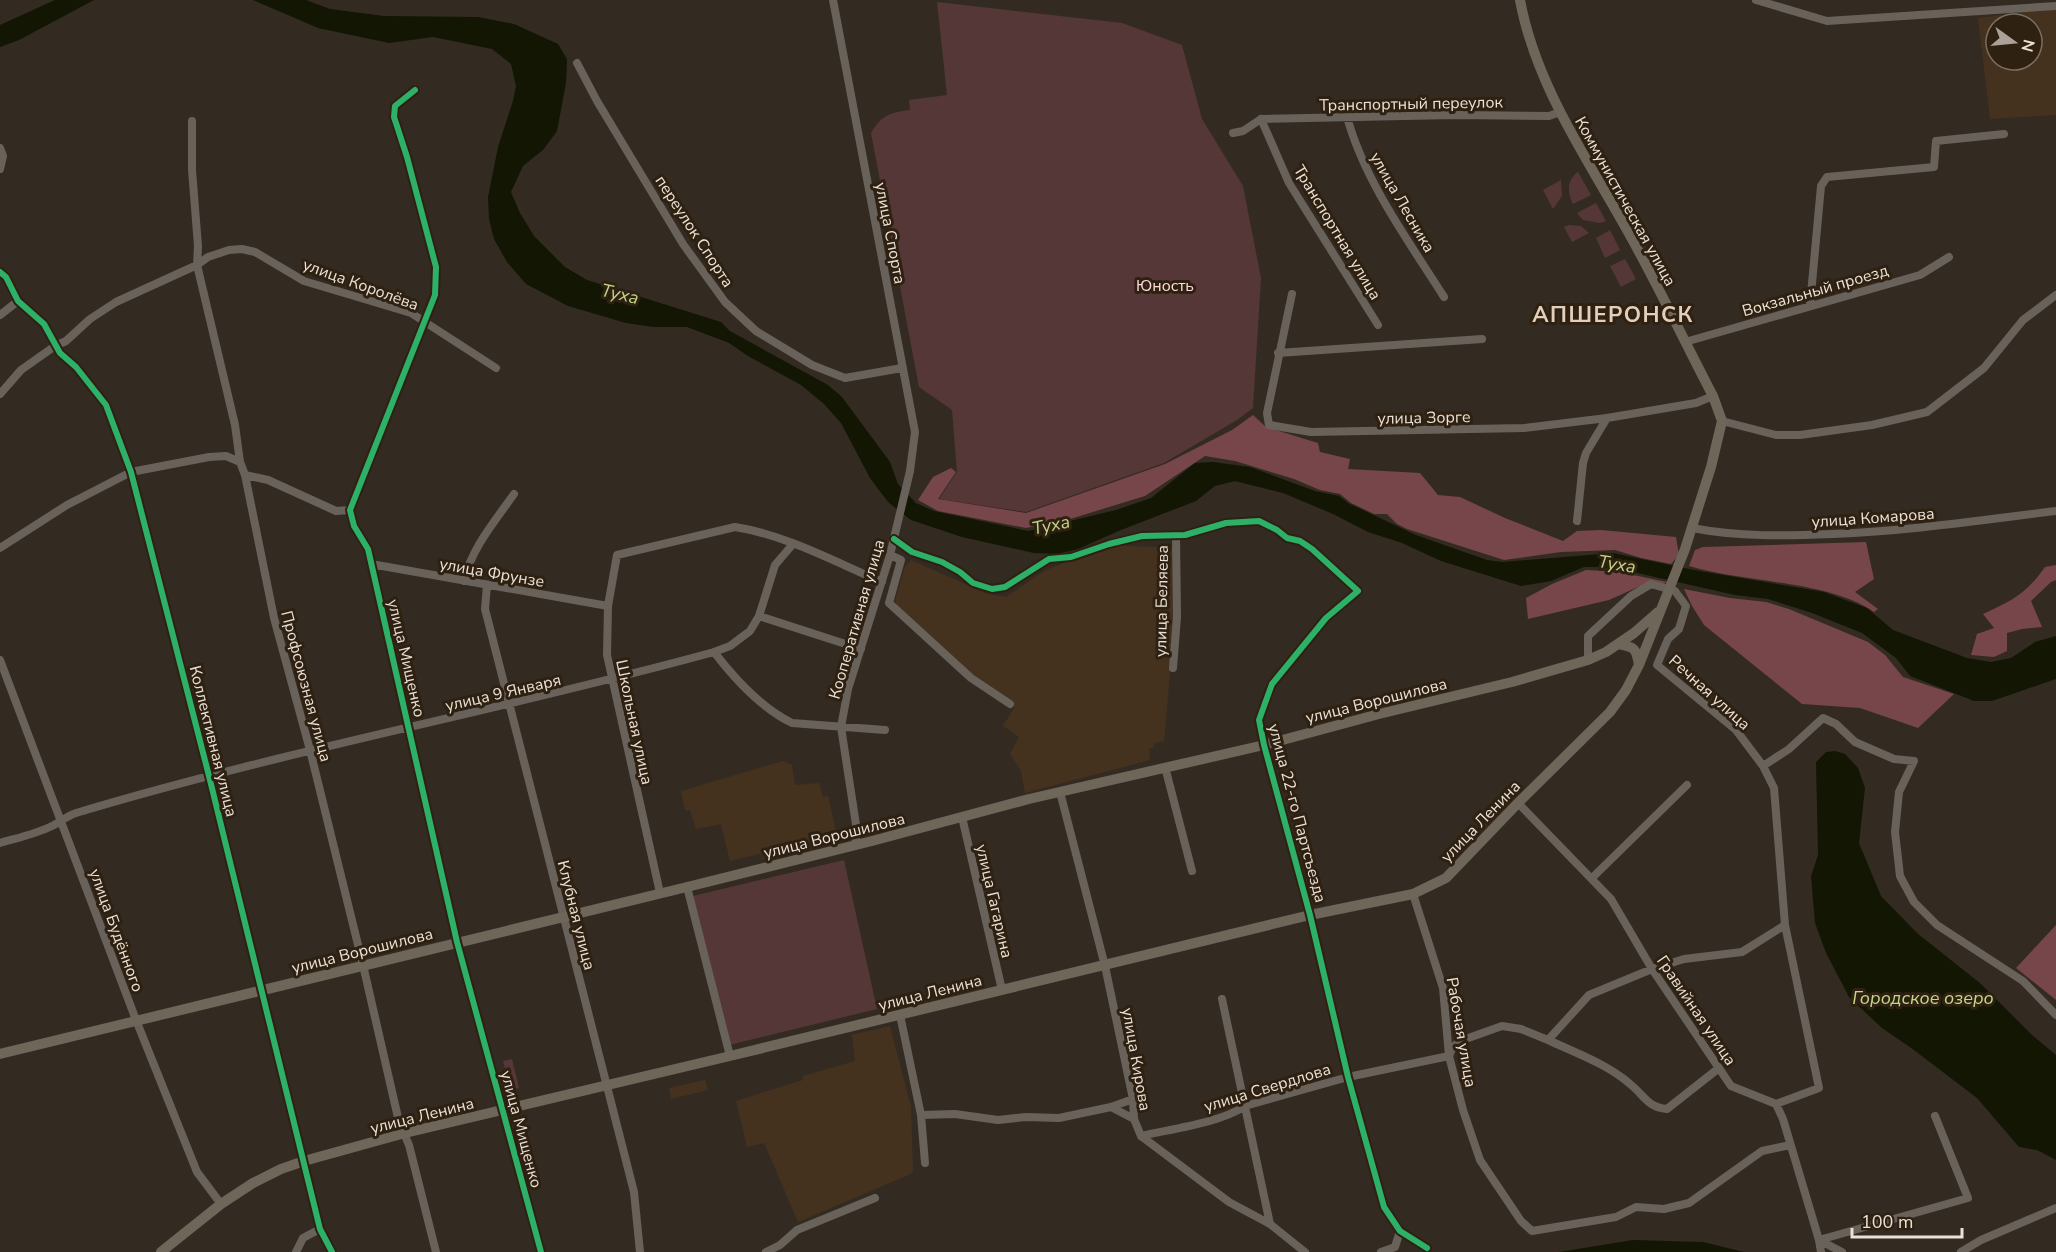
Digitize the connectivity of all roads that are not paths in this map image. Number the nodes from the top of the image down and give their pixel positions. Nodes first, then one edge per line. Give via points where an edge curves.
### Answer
1 (833, 0) edge
2 (1520, 0) edge
3 (1756, 0) edge
4 (2056, 6) edge
5 (577, 63) dead end
6 (415, 90) dead end
7 (1560, 112) junction
8 (1347, 117) junction
9 (1261, 119) junction
10 (192, 121) dead end
11 (1233, 133) dead end
12 (2004, 134) dead end
13 (0, 148) edge
14 (0, 168) edge
15 (1949, 256) dead end
16 (197, 265) junction
17 (0, 272) edge
18 (1292, 294) dead end
19 (2056, 295) edge
20 (1443, 297) dead end
21 (18, 301) junction
22 (1810, 305) junction
23 (0, 315) edge
24 (424, 323) junction
25 (1378, 325) dead end
26 (1482, 339) dead end
27 (1685, 342) junction
28 (55, 346) junction
29 (1278, 353) junction
30 (496, 368) dead end
31 (902, 368) junction
32 (0, 394) edge
33 (1713, 396) junction
34 (1607, 418) junction
35 (1722, 421) junction
36 (240, 462) junction
37 (910, 471) joint
38 (131, 472) junction
39 (245, 475) junction
40 (514, 495) dead end
41 (350, 510) junction
42 (2056, 511) edge
43 (1577, 521) dead end
44 (1692, 528) junction
45 (1176, 535) junction
46 (894, 539) junction
47 (793, 544) junction
48 (0, 548) edge
49 (890, 555) junction
50 (371, 564) junction
51 (464, 581) junction
52 (882, 582) junction
53 (487, 585) junction
54 (608, 606) junction
55 (1660, 609) junction
56 (759, 616) junction
57 (1618, 644) junction
58 (861, 649) junction
59 (714, 652) junction
60 (0, 660) edge
61 (1588, 660) junction
62 (1639, 665) junction
63 (1173, 668) dead end
64 (612, 680) junction
65 (510, 704) junction
66 (1010, 704) dead end
67 (410, 727) junction
68 (841, 727) junction
69 (885, 730) dead end
70 (1264, 745) junction
71 (310, 750) junction
72 (1763, 766) junction
73 (1165, 767) junction
74 (209, 776) junction
75 (1687, 785) dead end
76 (1060, 792) junction
77 (1518, 803) junction
78 (962, 817) junction
79 (62, 820) junction
80 (0, 843) edge
81 (855, 845) junction
82 (1192, 872) dead end
83 (1592, 878) junction
84 (687, 887) junction
85 (660, 893) junction
86 (1413, 894) junction
87 (1310, 915) junction
88 (564, 916) junction
89 (1785, 925) junction
90 (457, 942) junction
91 (363, 964) junction
92 (1105, 966) junction
93 (1652, 969) junction
94 (262, 989) junction
95 (1002, 990) junction
96 (1222, 999) dead end
97 (900, 1015) junction
98 (2056, 1015) edge
99 (136, 1020) junction
100 (1548, 1040) junction
101 (0, 1054) edge
102 (730, 1056) junction
103 (1449, 1056) junction
104 (1719, 1068) junction
105 (1348, 1077) junction
106 (607, 1085) junction
107 (1133, 1099) junction
108 (1776, 1104) junction
109 (1245, 1106) junction
110 (1111, 1107) junction
111 (503, 1111) junction
112 (921, 1115) junction
113 (1935, 1116) dead end
114 (1134, 1119) junction
115 (405, 1133) junction
116 (1141, 1136) junction
117 (1790, 1145) junction
118 (304, 1161) junction
119 (925, 1162) dead end
120 (875, 1198) dead end
121 (221, 1204) junction
122 (2056, 1208) edge
123 (1270, 1224) junction
124 (320, 1228) junction
125 (1400, 1231) junction
126 (1819, 1240) junction
127 (1427, 1248) dead end
128 (161, 1252) edge
129 (296, 1252) edge
130 (332, 1252) edge
131 (436, 1252) edge
132 (541, 1252) edge
133 (640, 1252) edge
134 (766, 1252) edge
135 (1305, 1252) edge
136 (1381, 1252) edge
137 (1821, 1252) edge
138 (1842, 1252) edge
139 (1961, 1252) edge

1 - 31 street, улица Спорта
2 - 7 main road, Коммунистическая улица via 1541,71
3 - 4 street via 1827,21
5 - 31 street, переулок Спорта via 683,244 725,302 756,331 812,365 845,378
6 - 24 street via 395,106 394,117 436,267 435,295
7 - 8 street, Транспортный переулок via 1549,116
7 - 27 main road, Коммунистическая улица
8 - 9 street, Транспортный переулок
8 - 20 street, улица Лесника via 1366,168
9 - 11 street
9 - 25 street, Транспортная улица via 1289,183
10 - 16 street, Профсоюзная улица
12 - 22 street via 1936,141 1934,167 1827,177 1821,186
13 - 14 street
15 - 22 street, Вокзальный проезд via 1920,275
16 - 24 street, улица Королёва via 229,250 255,252 304,280 411,313
16 - 28 street, улица Королёва via 116,302
16 - 36 street, Профсоюзная улица via 235,425
17 - 21 street, Коллективная улица
18 - 29 street, улица Зорге
19 - 35 street via 2023,320 1984,368 1927,412 1800,435 1776,435
21 - 23 street
21 - 28 street, Коллективная улица via 44,324
22 - 27 street, Вокзальный проезд
24 - 30 street, улица Королёва
24 - 41 street
26 - 29 street
27 - 33 main road, Коммунистическая улица
28 - 32 street, улица Королёва via 21,370
28 - 38 street, Коллективная улица via 106,405
29 - 34 street, улица Зорге via 1267,413 1269,425 1311,432 1524,428
31 - 37 street, улица Спорта via 915,432
33 - 34 street, улица Зорге via 1696,403
33 - 35 main road, Коммунистическая улица
34 - 43 street via 1583,463
35 - 44 main road
36 - 38 street via 226,456 209,456
36 - 39 street, Профсоюзная улица
37 - 46 street, Кооперативная улица
38 - 48 street via 67,505
38 - 74 street, Коллективная улица
39 - 41 street via 268,480 336,511
39 - 71 street, Профсоюзная улица via 274,618
40 - 51 street via 488,530
41 - 50 street, улица Мищенко
42 - 44 street, улица Комарова via 1846,534 1788,536
44 - 55 main road, улица Ленина
45 - 46 street via 1142,536 1071,557 1049,559 1005,587 992,589 973,583 942,562 912,552
45 - 63 street, улица Беляева
45 - 70 street, улица 22-го Партсъезда via 1226,523 1259,521 1287,538 1300,541 1358,591 1326,618 1272,684 1259,720
46 - 49 street, Кооперативная улица
47 - 52 street
47 - 54 street, Школьная улица via 735,527 617,555
47 - 56 street via 775,565
49 - 52 street, Кооперативная улица
49 - 66 street via 901,560 889,603 971,678
50 - 51 street, улица Фрунзе
50 - 67 street, улица Мищенко
51 - 53 street, улица Фрунзе
52 - 58 street, Кооперативная улица
53 - 54 street, улица Фрунзе
53 - 65 street, Клубная улица via 485,609
54 - 64 street, Школьная улица via 607,655
55 - 57 main road, улица Ворошилова
55 - 62 main road, улица Ленина
56 - 58 street
56 - 59 street, улица 9 Января via 750,631
57 - 61 main road, улица Ворошилова
57 - 62 main road via 1637,651
58 - 68 street, Кооперативная улица
59 - 64 street, улица 9 Января
59 - 68 street via 729,673 780,717 792,723
60 - 79 street, улица Будённого
61 - 70 main road, улица Ворошилова
61 - 72 street, Речная улица via 1587,636 1631,596 1651,584 1675,591 1686,606 1679,630 1668,639 1657,665 1736,730
62 - 77 main road, улица Ленина via 1610,712
64 - 65 street, улица 9 Января
64 - 85 street, Школьная улица
65 - 67 street, улица 9 Января
65 - 88 street, Клубная улица
67 - 71 street, улица 9 Января
67 - 90 street, улица Мищенко
68 - 69 street
68 - 81 street, Кооперативная улица via 857,831
70 - 73 main road, улица Ворошилова
70 - 87 street, улица 22-го Партсъезда
71 - 74 street, улица 9 Января
71 - 91 street, Профсоюзная улица
72 - 89 street, Речная улица via 1774,788
72 - 98 street via 1823,718 1855,742 1894,759 1914,761 1899,792 1895,832 1900,876 1914,902 1937,926 2023,981
73 - 76 main road, улица Ворошилова
73 - 82 street
74 - 79 street, улица 9 Января
74 - 94 street, Коллективная улица
75 - 83 street
76 - 78 main road, улица Ворошилова
76 - 92 street, улица Кирова
77 - 83 street, Гравийная улица
77 - 86 main road, улица Ленина via 1446,878
78 - 81 main road, улица Ворошилова
78 - 95 street, улица Гагарина
79 - 80 street, улица 9 Января
79 - 99 street, улица Будённого
81 - 84 main road, улица Ворошилова
83 - 93 street, Гравийная улица via 1611,899
84 - 85 main road, улица Ворошилова
84 - 102 street
85 - 88 main road, улица Ворошилова
86 - 87 main road, улица Ленина
86 - 103 street, Рабочая улица via 1443,988
87 - 92 main road, улица Ленина
87 - 105 street, улица 22-го Партсъезда
88 - 90 main road, улица Ворошилова
88 - 106 street, Клубная улица
89 - 93 street via 1742,952 1684,959
89 - 108 street, Речная улица via 1819,1088
90 - 91 main road, улица Ворошилова
90 - 111 street, улица Мищенко
91 - 94 main road, улица Ворошилова
91 - 115 street, Профсоюзная улица via 399,1122
92 - 95 main road, улица Ленина
92 - 107 street, улица Кирова
93 - 100 street via 1589,995
93 - 104 street, Гравийная улица
94 - 99 main road, улица Ворошилова
94 - 118 street, Коллективная улица
95 - 97 main road, улица Ленина
96 - 109 street
97 - 102 main road, улица Ленина
97 - 112 street
99 - 101 main road, улица Ворошилова
99 - 121 street, улица Будённого via 197,1172
100 - 103 street, улица Свердлова via 1502,1026 1460,1041
100 - 104 street, улица Свердлова via 1599,1063 1629,1083 1655,1108 1667,1109
102 - 106 main road, улица Ленина
103 - 105 street, улица Свердлова
103 - 117 street, Рабочая улица via 1480,1160 1532,1231 1616,1217 1636,1207 1664,1209 1689,1203 1762,1151
104 - 108 street, Гравийная улица via 1731,1086
105 - 109 street, улица Свердлова
105 - 125 street, улица 22-го Партсъезда via 1384,1207
106 - 111 main road, улица Ленина
106 - 133 street, Клубная улица via 633,1192
107 - 110 street
107 - 114 street, улица Кирова
108 - 117 street
109 - 116 street, улица Свердлова via 1215,1119
109 - 123 street
110 - 112 street via 1038,1119
110 - 114 street
111 - 115 main road, улица Ленина
111 - 132 street, улица Мищенко
112 - 119 street
113 - 126 street via 1968,1198
114 - 116 street, улица Кирова
115 - 118 main road, улица Ленина
115 - 131 street, Профсоюзная улица
116 - 123 street, улица Кирова via 1229,1202
117 - 126 street
118 - 121 main road, улица Ленина via 272,1174
118 - 124 street, Коллективная улица
120 - 134 street via 797,1230
121 - 128 main road, улица Ленина
122 - 139 street
123 - 135 street, улица Кирова
124 - 129 street via 303,1238
124 - 130 street, Коллективная улица
125 - 127 street, улица 22-го Партсъезда
125 - 136 street via 1395,1247
126 - 137 street
126 - 138 street

